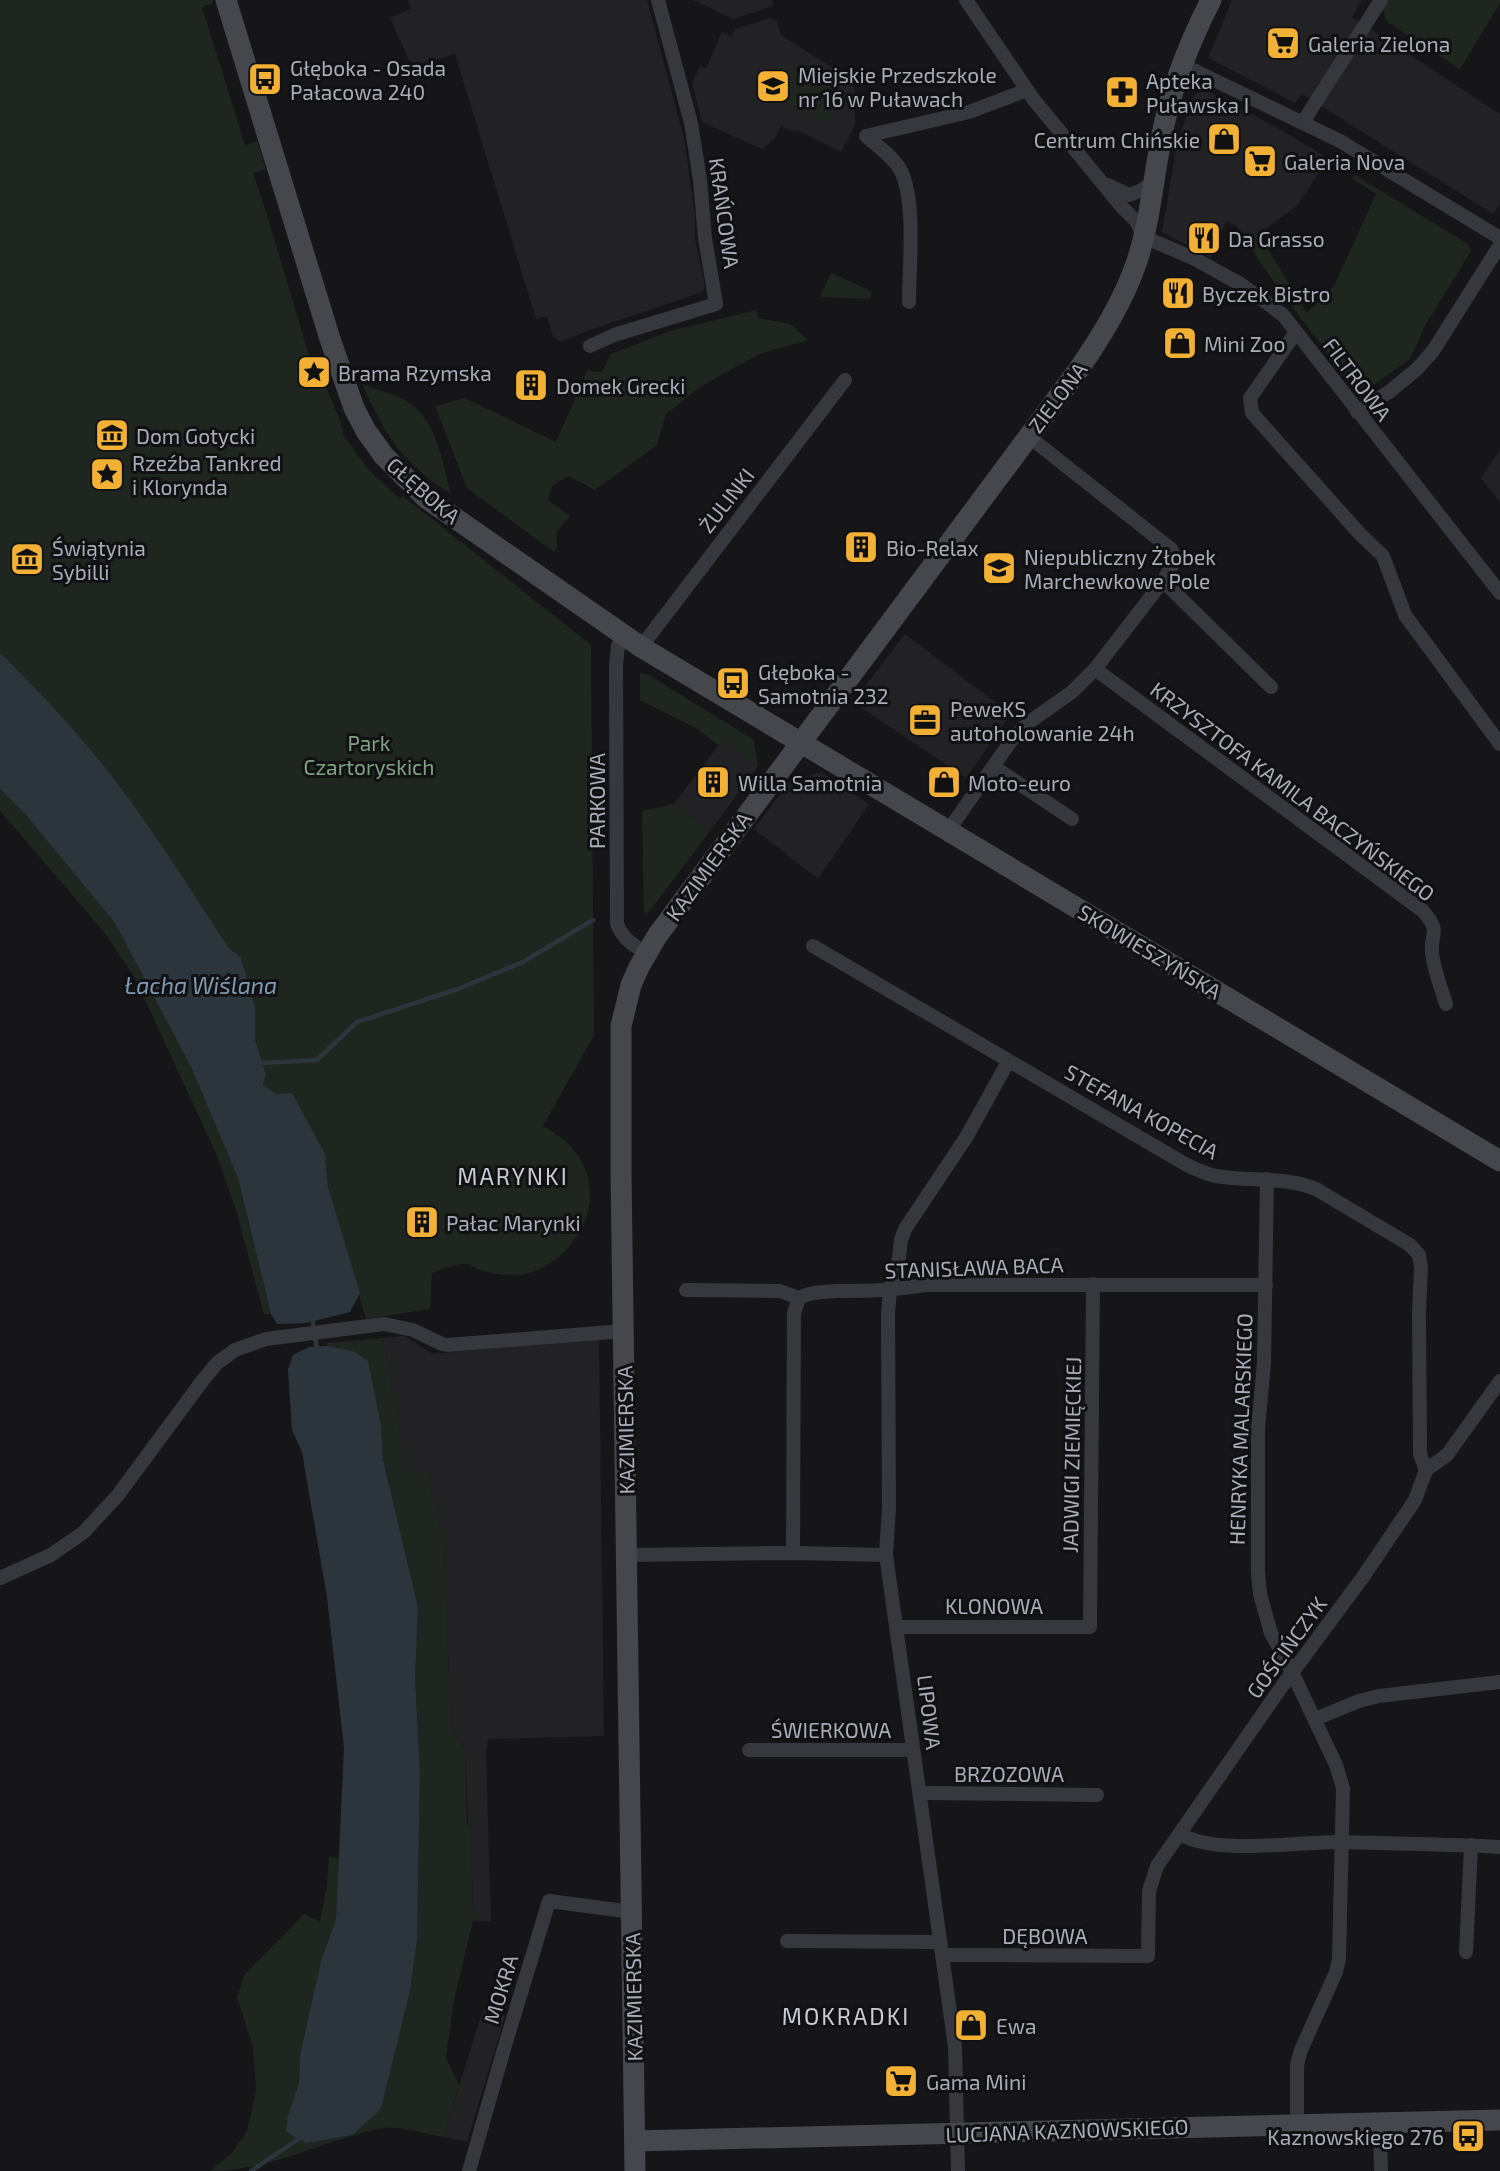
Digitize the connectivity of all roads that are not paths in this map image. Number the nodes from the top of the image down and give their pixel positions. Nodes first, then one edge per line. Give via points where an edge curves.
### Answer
1 (226, 0) edge
2 (658, 0) edge
3 (966, 0) edge
4 (1211, 0) edge
5 (1381, 0) edge
6 (1181, 64) junction
7 (1027, 90) junction
8 (1303, 122) junction
9 (1153, 182) junction
10 (1104, 183) junction
11 (1144, 237) junction
12 (1500, 238) edge
13 (1500, 245) edge
14 (909, 302) dead end
15 (1296, 332) junction
16 (590, 346) dead end
17 (845, 380) dead end
18 (1357, 412) junction
19 (1028, 436) junction
20 (1163, 581) junction
21 (1500, 593) edge
22 (622, 636) junction
23 (641, 647) junction
24 (1095, 668) junction
25 (1271, 687) dead end
26 (799, 743) junction
27 (1500, 744) edge
28 (994, 767) junction
29 (1072, 819) dead end
30 (948, 831) junction
31 (813, 946) dead end
32 (646, 953) junction
33 (1446, 1004) dead end
34 (1009, 1062) junction
35 (1500, 1161) edge
36 (1267, 1179) junction
37 (1093, 1284) junction
38 (1266, 1285) junction
39 (687, 1290) dead end
40 (890, 1290) junction
41 (799, 1298) junction
42 (623, 1331) junction
43 (1500, 1381) edge
44 (1426, 1470) junction
45 (793, 1553) junction
46 (626, 1555) junction
47 (886, 1555) junction
48 (0, 1578) edge
49 (897, 1627) junction
50 (1090, 1627) joint
51 (1292, 1672) junction
52 (1500, 1682) edge
53 (1315, 1719) junction
54 (750, 1750) dead end
55 (913, 1750) junction
56 (920, 1793) junction
57 (1097, 1795) dead end
58 (1180, 1833) junction
59 (1342, 1842) junction
60 (1471, 1845) junction
61 (1500, 1847) edge
62 (632, 1912) junction
63 (787, 1941) dead end
64 (941, 1949) junction
65 (1466, 1951) dead end
66 (1148, 1956) joint
67 (1500, 2120) edge
68 (1380, 2122) junction
69 (1297, 2124) junction
70 (957, 2133) junction
71 (635, 2141) junction
72 (469, 2171) edge
73 (635, 2171) edge
74 (958, 2171) edge
75 (1381, 2171) edge

1 - 22 main road, GŁĘBOKA via 341,375 366,431 383,456 426,498
2 - 16 street, KRAŃCOWA via 691,123 716,304
3 - 7 street
4 - 6 main road, ZIELONA
5 - 8 street
6 - 8 street
6 - 9 main road, ZIELONA
7 - 10 street
7 - 14 street via 969,113 866,136 901,170 908,195
8 - 12 street
9 - 10 street via 1129,195
9 - 11 main road, ZIELONA
10 - 11 street
11 - 15 street, FILTROWA via 1242,285 1283,316
11 - 19 main road, ZIELONA via 1115,313
13 - 18 street via 1433,351 1389,392
15 - 18 street, FILTROWA
15 - 27 street via 1250,398 1252,413 1383,556 1405,615
17 - 23 street, ŻULINKI
18 - 21 street, FILTROWA
19 - 20 street via 1171,549 1176,559
19 - 26 main road, ZIELONA
20 - 24 street
20 - 25 street
22 - 23 main road, GŁĘBOKA
22 - 32 street, PARKOWA via 616,665 617,924 622,935
23 - 26 main road, GŁĘBOKA
24 - 28 street via 1028,723
24 - 33 street, KRZYSZTOFA KAMILA BACZYŃSKIEGO via 1423,911 1432,922 1432,952
26 - 30 main road, SKOWIESZYŃSKA
26 - 32 main road, KAZIMIERSKA
28 - 29 street
28 - 30 street
30 - 35 main road, SKOWIESZYŃSKA
31 - 34 street, STEFANA KOPECIA
32 - 42 main road, KAZIMIERSKA via 631,985 621,1026
34 - 36 street, STEFANA KOPECIA via 1201,1172
34 - 40 street, LIPOWA via 905,1229
36 - 38 street, HENRYKA MALARSKIEGO
36 - 44 street, STEFANA KOPECIA via 1316,1189 1410,1245 1419,1255 1420,1454
37 - 38 street, STANISŁAWA BACA
37 - 40 street, STANISŁAWA BACA via 926,1285
37 - 50 street, JADWIGI ZIEMIĘCKIEJ
38 - 51 street, HENRYKA MALARSKIEGO via 1258,1429 1258,1572 1271,1633
39 - 41 street, STANISŁAWA BACA via 780,1291
40 - 41 street, STANISŁAWA BACA via 804,1294
40 - 47 street, LIPOWA
41 - 45 street via 794,1319
42 - 46 main road, KAZIMIERSKA
42 - 48 street via 442,1345 413,1330 384,1324 266,1339 235,1350 217,1363 118,1495 84,1532 51,1555
43 - 44 street, GOŚCIŃCZYK via 1447,1455
44 - 51 street, GOŚCIŃCZYK via 1410,1507
45 - 46 street
45 - 47 street
46 - 62 main road, KAZIMIERSKA
47 - 49 street, LIPOWA
49 - 50 street, KLONOWA
49 - 55 street, LIPOWA
51 - 53 street, HENRYKA MALARSKIEGO
51 - 58 street, GOŚCIŃCZYK
52 - 53 street via 1379,1696
53 - 59 street, HENRYKA MALARSKIEGO via 1343,1788
54 - 55 street, ŚWIERKOWA
55 - 56 street, LIPOWA
56 - 57 street, BRZOZOWA
56 - 64 street, LIPOWA
58 - 59 street via 1210,1844
58 - 66 street, GOŚCIŃCZYK via 1151,1881
59 - 60 street
59 - 69 street, HENRYKA MALARSKIEGO via 1339,1959 1297,2065
60 - 61 street
60 - 65 street
62 - 71 main road, KAZIMIERSKA
62 - 72 street, MOKRA via 549,1901
63 - 64 street, DĘBOWA
64 - 66 street, DĘBOWA
64 - 70 street, LIPOWA via 955,2047
67 - 68 main road, LUCJANA KAZNOWSKIEGO
68 - 69 main road, LUCJANA KAZNOWSKIEGO
68 - 75 street
69 - 70 main road, LUCJANA KAZNOWSKIEGO
70 - 71 main road, LUCJANA KAZNOWSKIEGO
70 - 74 street, LIPOWA
71 - 73 main road, KAZIMIERSKA

